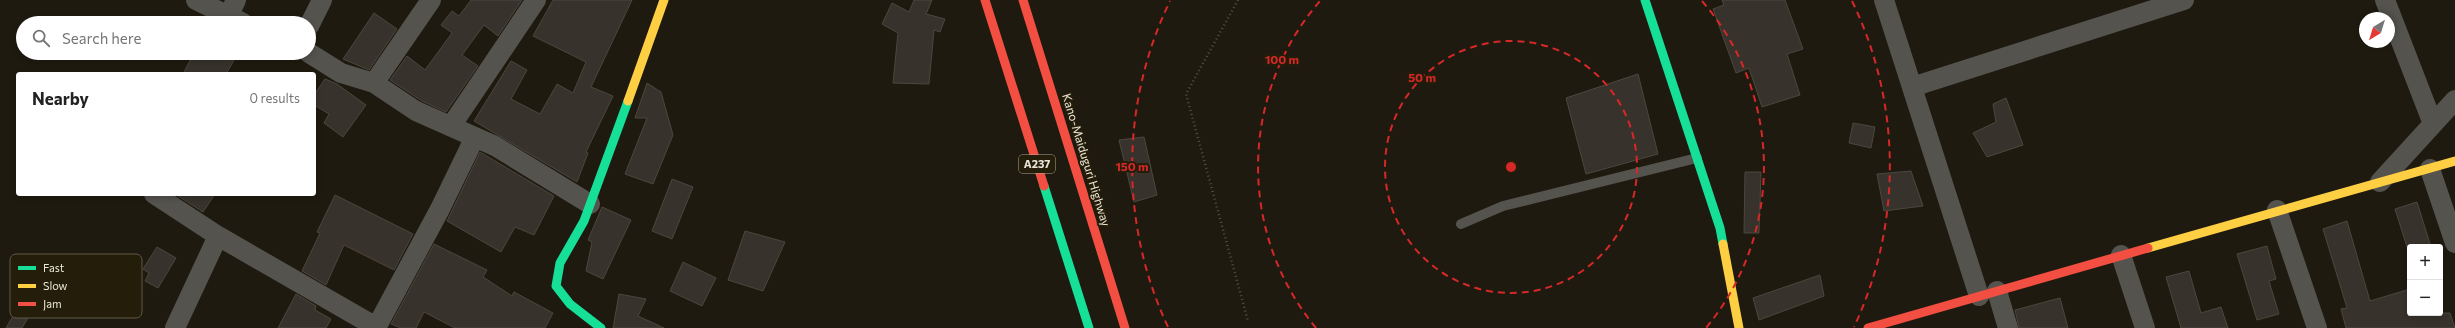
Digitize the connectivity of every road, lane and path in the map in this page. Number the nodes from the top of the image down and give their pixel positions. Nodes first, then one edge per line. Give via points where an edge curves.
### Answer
1 (196, 0) edge
2 (322, 0) edge
3 (431, 0) edge
4 (536, 0) edge
5 (664, 0) edge
6 (985, 0) edge
7 (1023, 0) edge
8 (1238, 0) edge
9 (1645, 0) edge
10 (1884, 0) edge
11 (2184, 0) edge
12 (2385, 0) edge
13 (236, 13) edge
14 (314, 16) edge
15 (316, 57) edge
16 (374, 83) junction
17 (1912, 87) junction
18 (2455, 100) edge
19 (2433, 124) junction
20 (451, 126) junction
21 (475, 136) junction
22 (1697, 158) junction
23 (2455, 161) edge
24 (2430, 169) junction
25 (2380, 182) junction
26 (157, 196) edge
27 (590, 204) junction
28 (2277, 210) junction
29 (1461, 224) dead end
30 (218, 236) junction
31 (2455, 243) edge
32 (2121, 255) junction
33 (1988, 293) junction
34 (1248, 321) dead end
35 (598, 327) edge
36 (175, 328) edge
37 (376, 328) edge
38 (1089, 328) edge
39 (1125, 328) edge
40 (1740, 328) edge
41 (1868, 328) edge
42 (2008, 328) edge
43 (2144, 328) edge
44 (2317, 328) edge

1 - 13 street
2 - 14 street
3 - 16 street
4 - 20 street
5 - 27 main road
6 - 38 main road, A237
7 - 39 main road, Kano-Maiduguri Highway / A237
8 - 34 path via 1186,94
9 - 22 main road
10 - 17 street
11 - 17 street
12 - 19 street
15 - 16 street via 341,73
16 - 20 street via 416,111
17 - 33 street
18 - 19 street
19 - 25 street
20 - 21 street
21 - 27 street
21 - 37 street via 440,209
22 - 29 lane via 1503,206
22 - 40 main road via 1720,228
23 - 24 main road
24 - 25 main road
24 - 31 street
25 - 28 main road
26 - 30 street
27 - 35 main road via 584,221 560,262 556,286 570,304
28 - 32 main road
28 - 44 street
30 - 36 street
30 - 37 street
32 - 33 main road
32 - 43 street
33 - 41 main road
33 - 42 street

